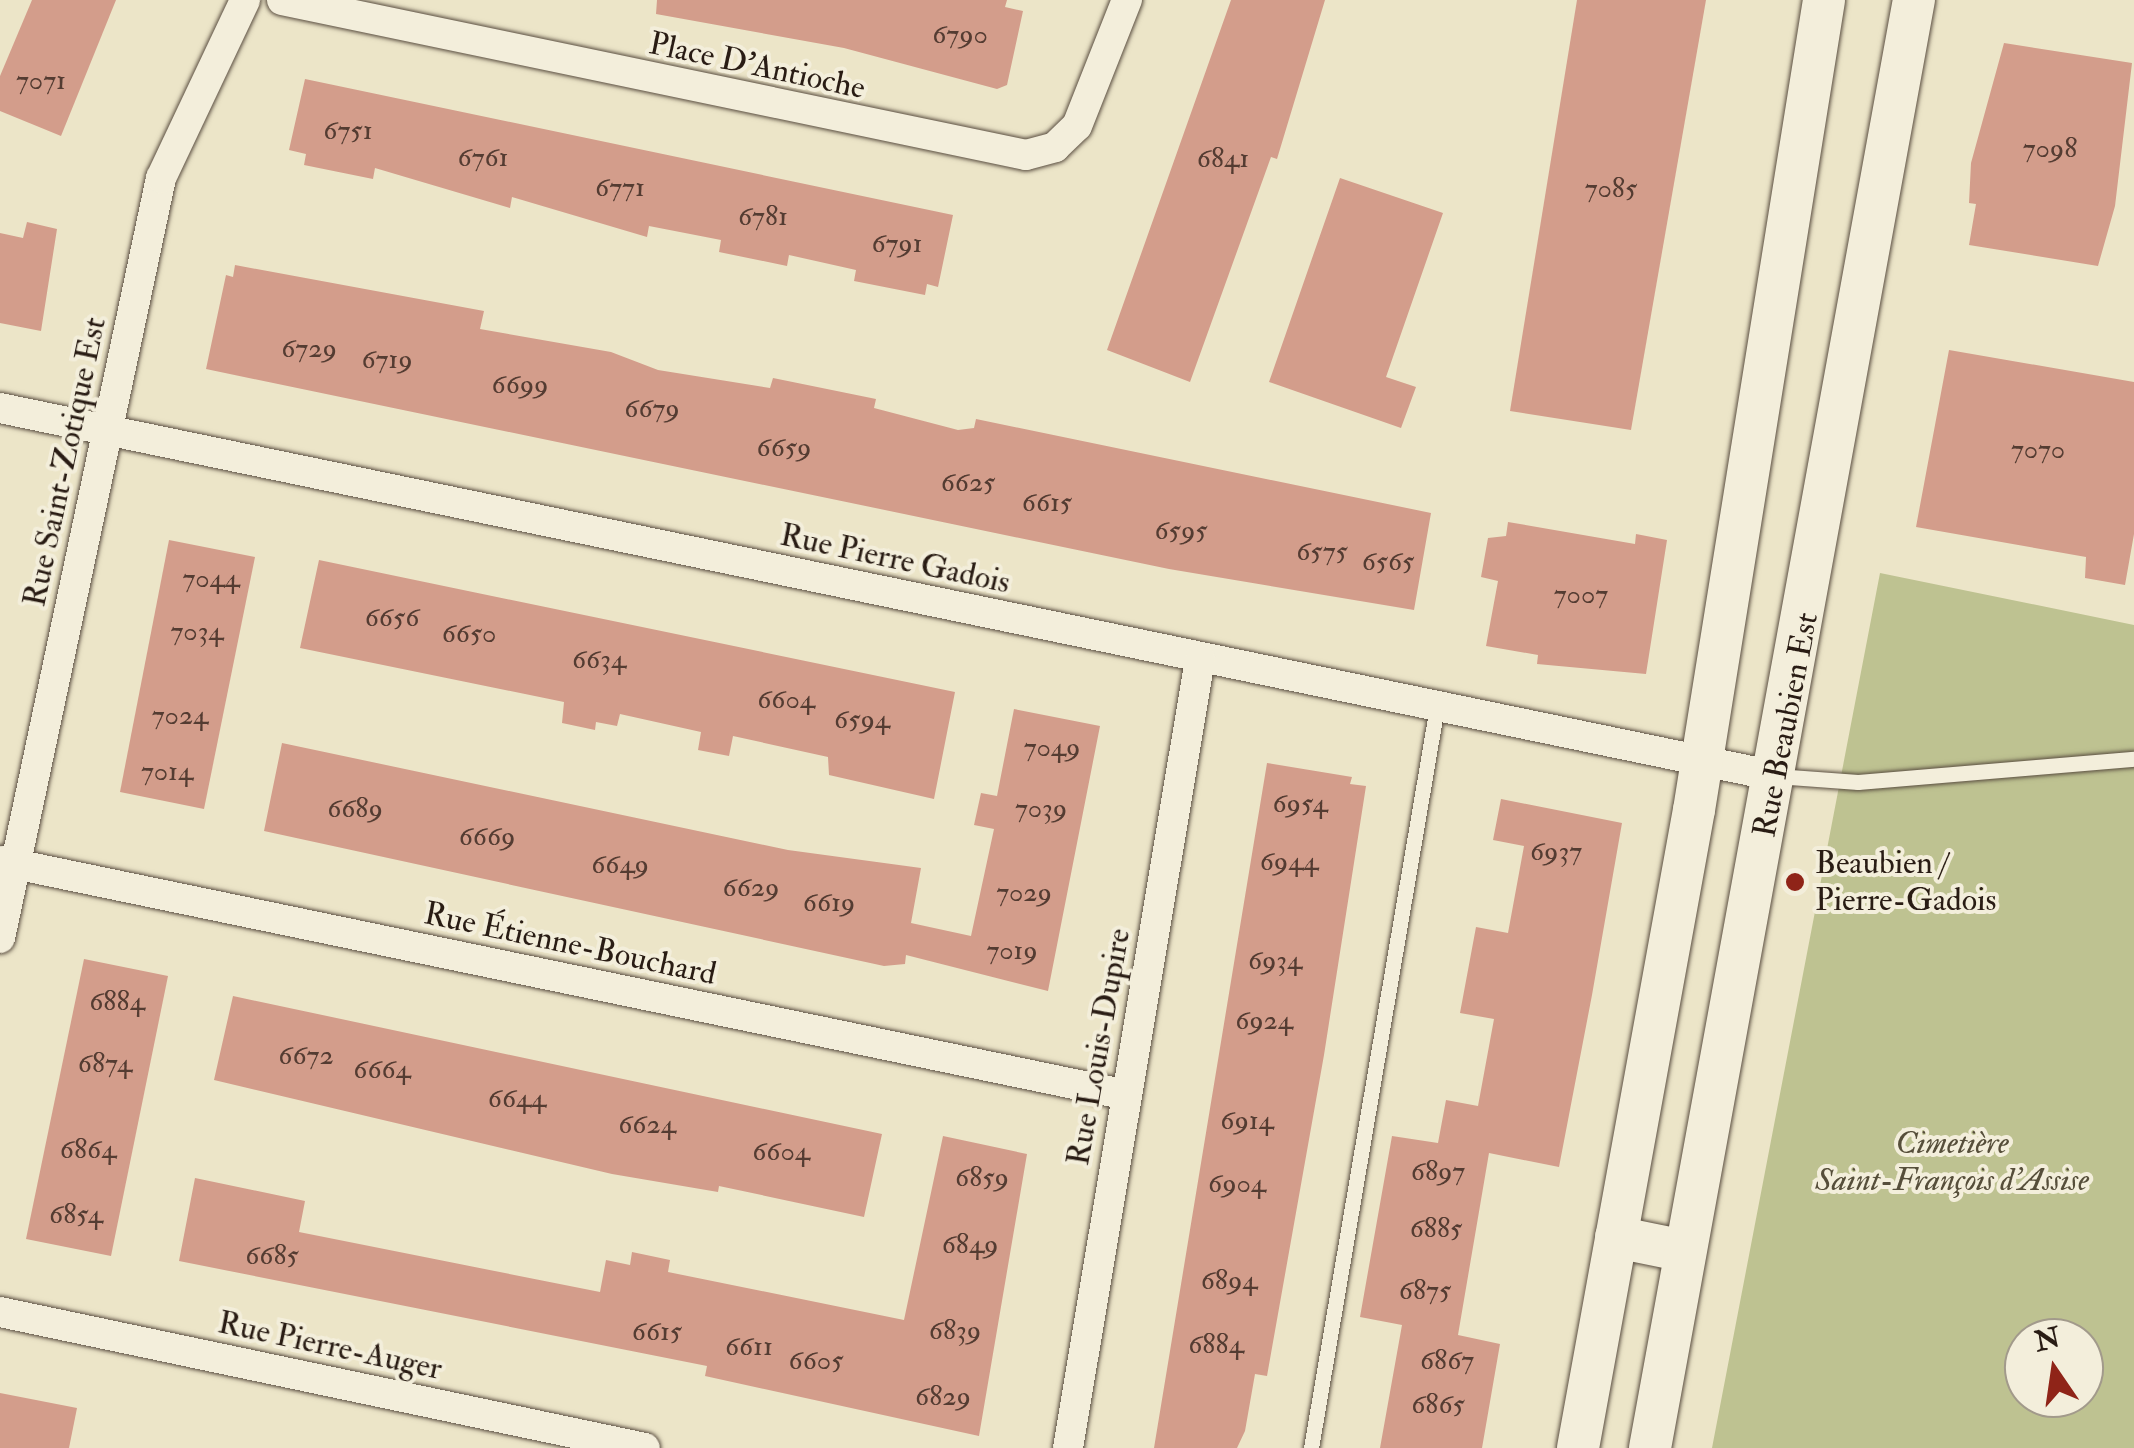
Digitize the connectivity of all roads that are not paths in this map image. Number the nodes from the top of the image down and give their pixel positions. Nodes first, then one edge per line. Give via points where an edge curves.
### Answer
1 (245, 0) edge
2 (282, 0) edge
3 (1127, 0) edge
4 (1824, 0) edge
5 (1914, 0) edge
6 (0, 408) edge
7 (107, 431) junction
8 (1200, 658) junction
9 (1437, 706) junction
10 (2134, 759) edge
11 (1701, 762) junction
12 (1776, 776) junction
13 (8, 863) edge
14 (0, 938) edge
15 (1127, 1095) junction
16 (1616, 1238) junction
17 (1685, 1251) junction
18 (0, 1312) edge
19 (645, 1448) edge
20 (1068, 1448) edge
21 (1311, 1448) edge
22 (1578, 1448) edge
23 (1650, 1448) edge

1 - 7 street, Rue Saint-Zotique Est via 161,178
2 - 3 street, Place D'Antioche via 1026,155 1055,146 1077,126
4 - 11 street
5 - 12 street, Rue Beaubien Est
6 - 7 street, Rue Pierre Gadois
7 - 8 street, Rue Pierre Gadois
7 - 13 street, Rue Saint-Zotique Est
8 - 9 street, Rue Pierre Gadois
8 - 15 street, Rue Louis-Dupire
9 - 11 street, Rue Pierre Gadois
9 - 21 lane
10 - 12 lane via 1858,782
11 - 12 street, Rue Pierre Gadois
11 - 16 street
12 - 17 street, Rue Beaubien Est
13 - 14 street, Rue Saint-Zotique Est
13 - 15 street, Rue Étienne-Bouchard
15 - 20 street, Rue Louis-Dupire
16 - 17 street
16 - 22 street
17 - 23 street, Rue Beaubien Est
18 - 19 street, Rue Pierre-Auger

